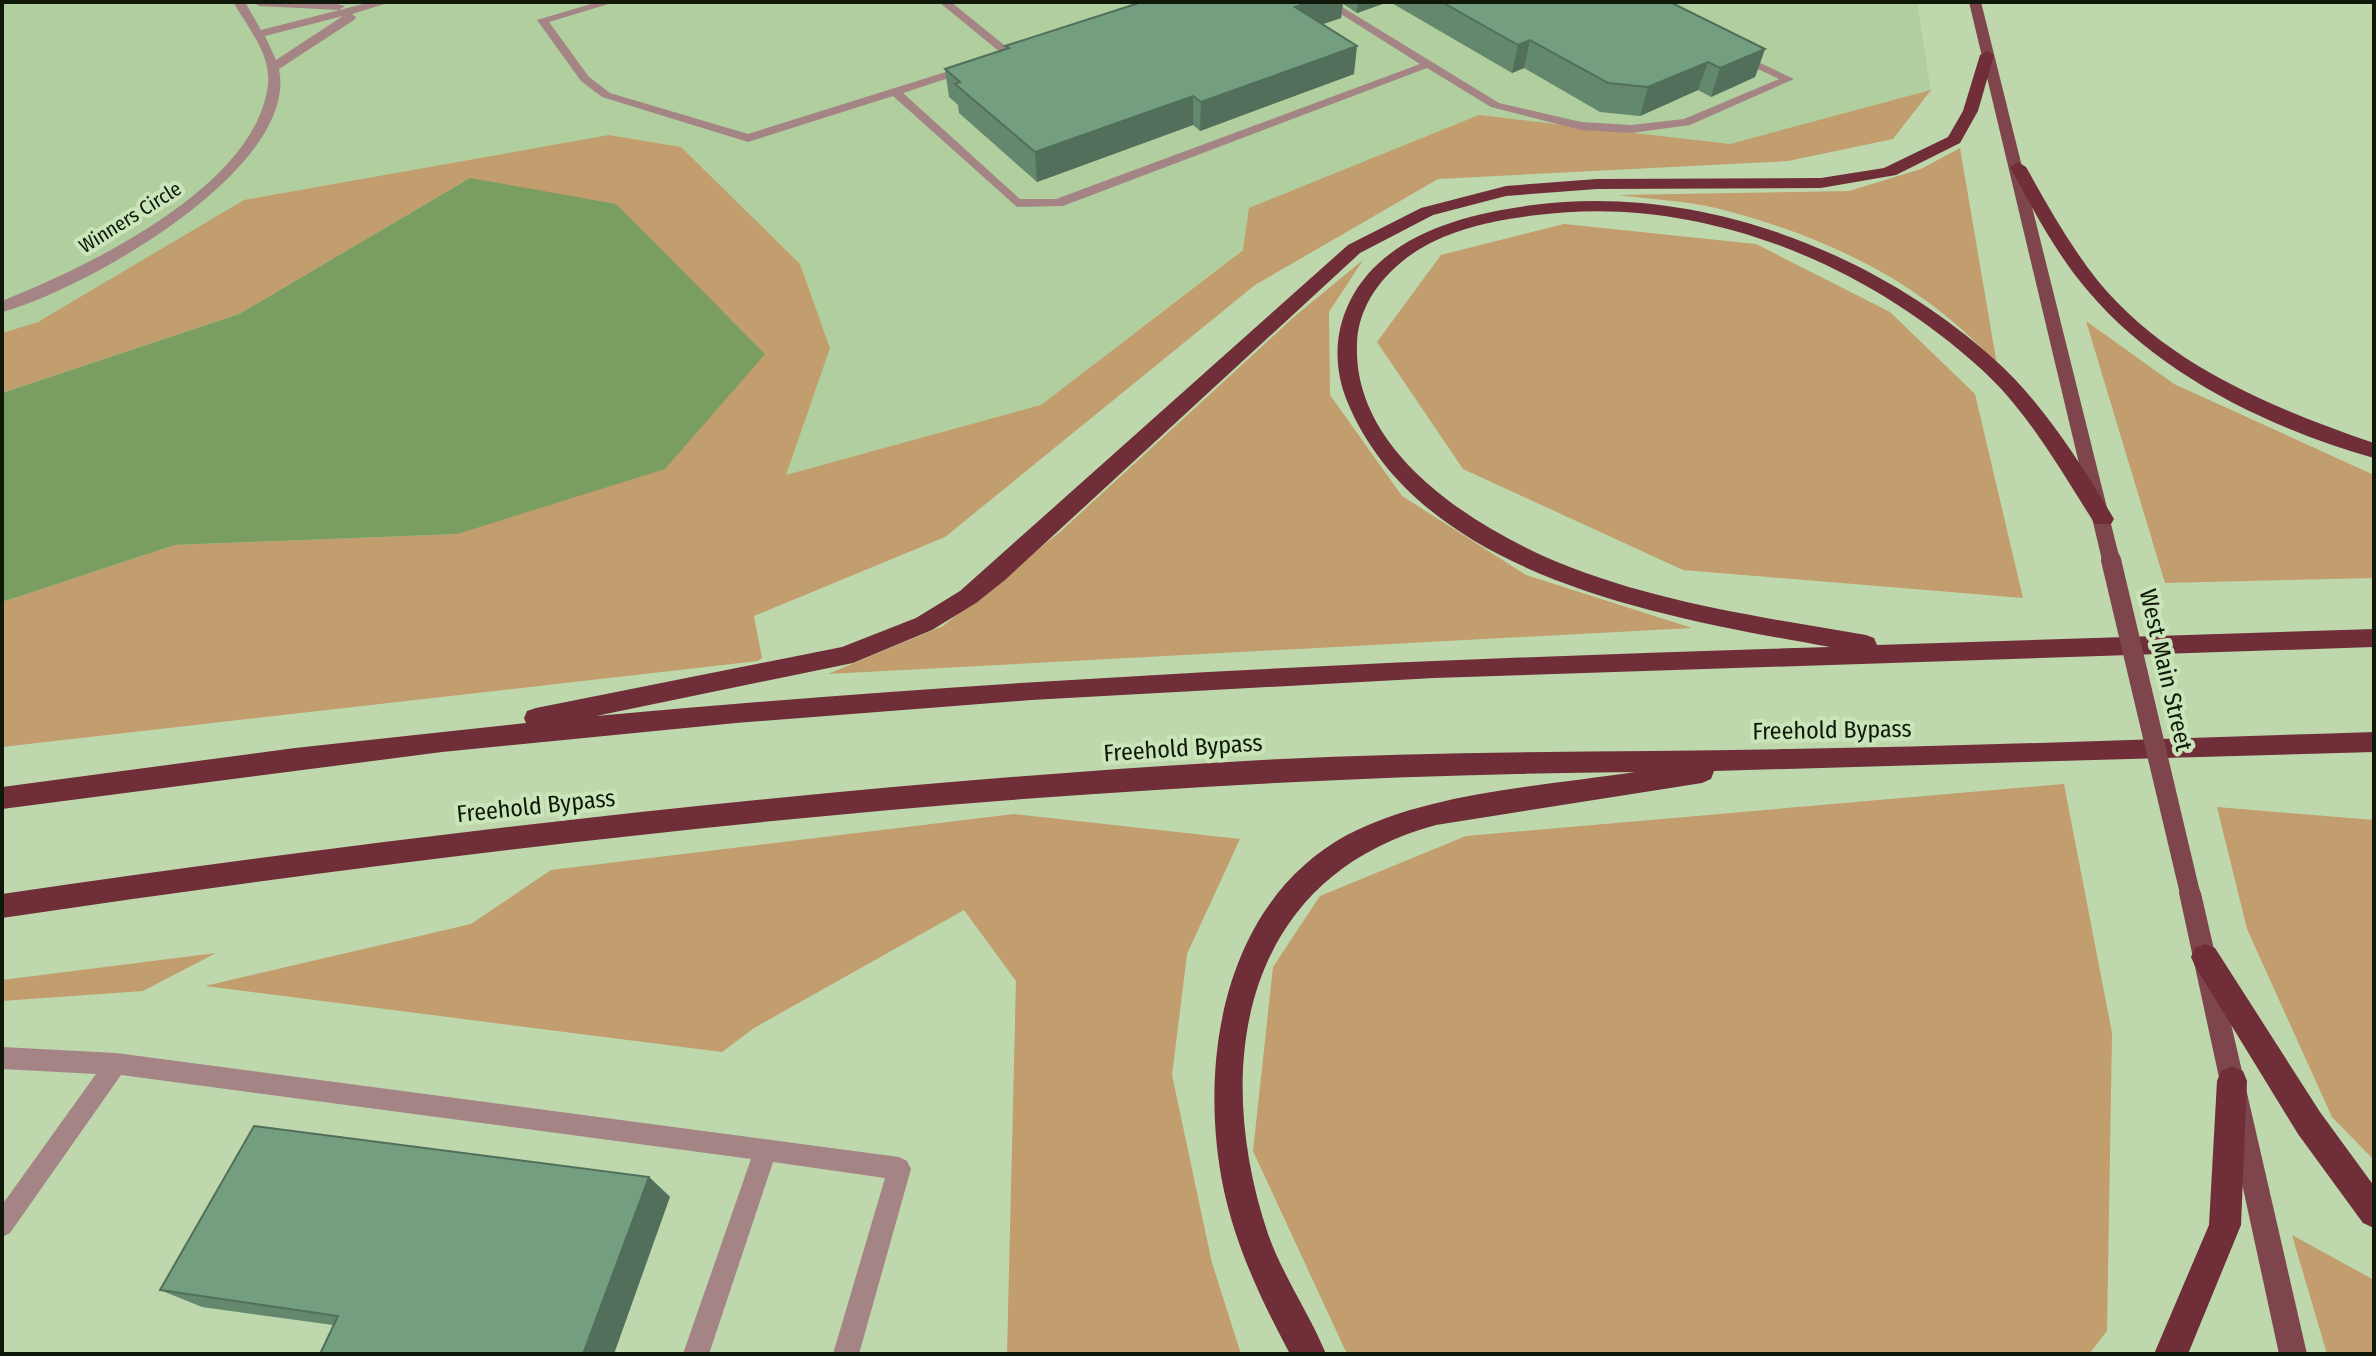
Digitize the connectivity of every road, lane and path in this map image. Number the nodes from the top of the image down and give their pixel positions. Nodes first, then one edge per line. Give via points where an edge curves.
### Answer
1 (239, 2) edge
2 (259, 2) edge
3 (385, 2) edge
4 (610, 2) edge
5 (944, 2) edge
6 (1327, 2) edge
7 (1975, 2) edge
8 (367, 6) junction
9 (256, 35) junction
10 (1722, 47) edge
11 (1024, 50) edge
12 (1010, 55) junction
13 (1987, 55) junction
14 (996, 59) edge
15 (982, 64) edge
16 (1429, 64) junction
17 (273, 67) junction
18 (895, 92) junction
19 (2018, 167) junction
20 (2, 307) edge
21 (2374, 451) edge
22 (2103, 519) junction
23 (2374, 638) edge
24 (1912, 653) junction
25 (2374, 742) edge
26 (411, 743) junction
27 (1778, 759) junction
28 (2, 798) edge
29 (2, 906) edge
30 (2205, 957) junction
31 (2, 1058) edge
32 (116, 1064) junction
33 (2232, 1081) junction
34 (766, 1149) junction
35 (2374, 1212) edge
36 (2, 1225) edge
37 (696, 1354) edge
38 (846, 1354) edge
39 (1309, 1354) edge
40 (2171, 1354) edge
41 (2293, 1354) edge

1 - 9 street
2 - 8 street
3 - 8 street
4 - 18 lane via 542,20 585,79 606,95 748,138
5 - 12 lane
6 - 16 lane
7 - 13 main road, West Main Street
8 - 9 street
8 - 17 street
9 - 17 street
10 - 16 lane via 1788,79 1686,122 1631,129 1581,126 1495,105
11 - 12 lane
12 - 14 lane
13 - 19 main road, West Main Street
13 - 26 highway via 1955,139 1882,174 1810,184 1527,189 1444,205 1386,228 1354,249 997,574 935,617 880,644 814,665
15 - 18 lane
16 - 18 lane via 1058,203 1017,203
17 - 20 street, Winners Circle via 263,129 232,169 138,240
19 - 21 highway via 2094,289 2147,338 2251,402
19 - 22 main road, West Main Street
22 - 24 highway via 2038,422 1990,366 1872,282 1832,259 1758,231 1617,207 1515,212 1425,239 1376,275 1359,298 1344,351 1347,380 1359,410 1403,471 1469,525 1538,563 1642,597
22 - 30 main road, West Main Street, bridge
23 - 24 highway
24 - 26 highway via 1180,681
25 - 27 highway, Freehold Bypass
26 - 28 highway
27 - 29 highway, Freehold Bypass via 1265,770 867,800 506,836
27 - 39 highway via 1404,822 1335,856 1296,891 1264,937 1241,996 1228,1098 1238,1181 1252,1232
30 - 33 main road, West Main Street
30 - 35 highway via 2309,1123
31 - 32 lane
32 - 34 lane
32 - 36 lane
33 - 40 highway via 2225,1225
33 - 41 main road, West Main Street
34 - 37 lane
34 - 38 lane via 899,1169

